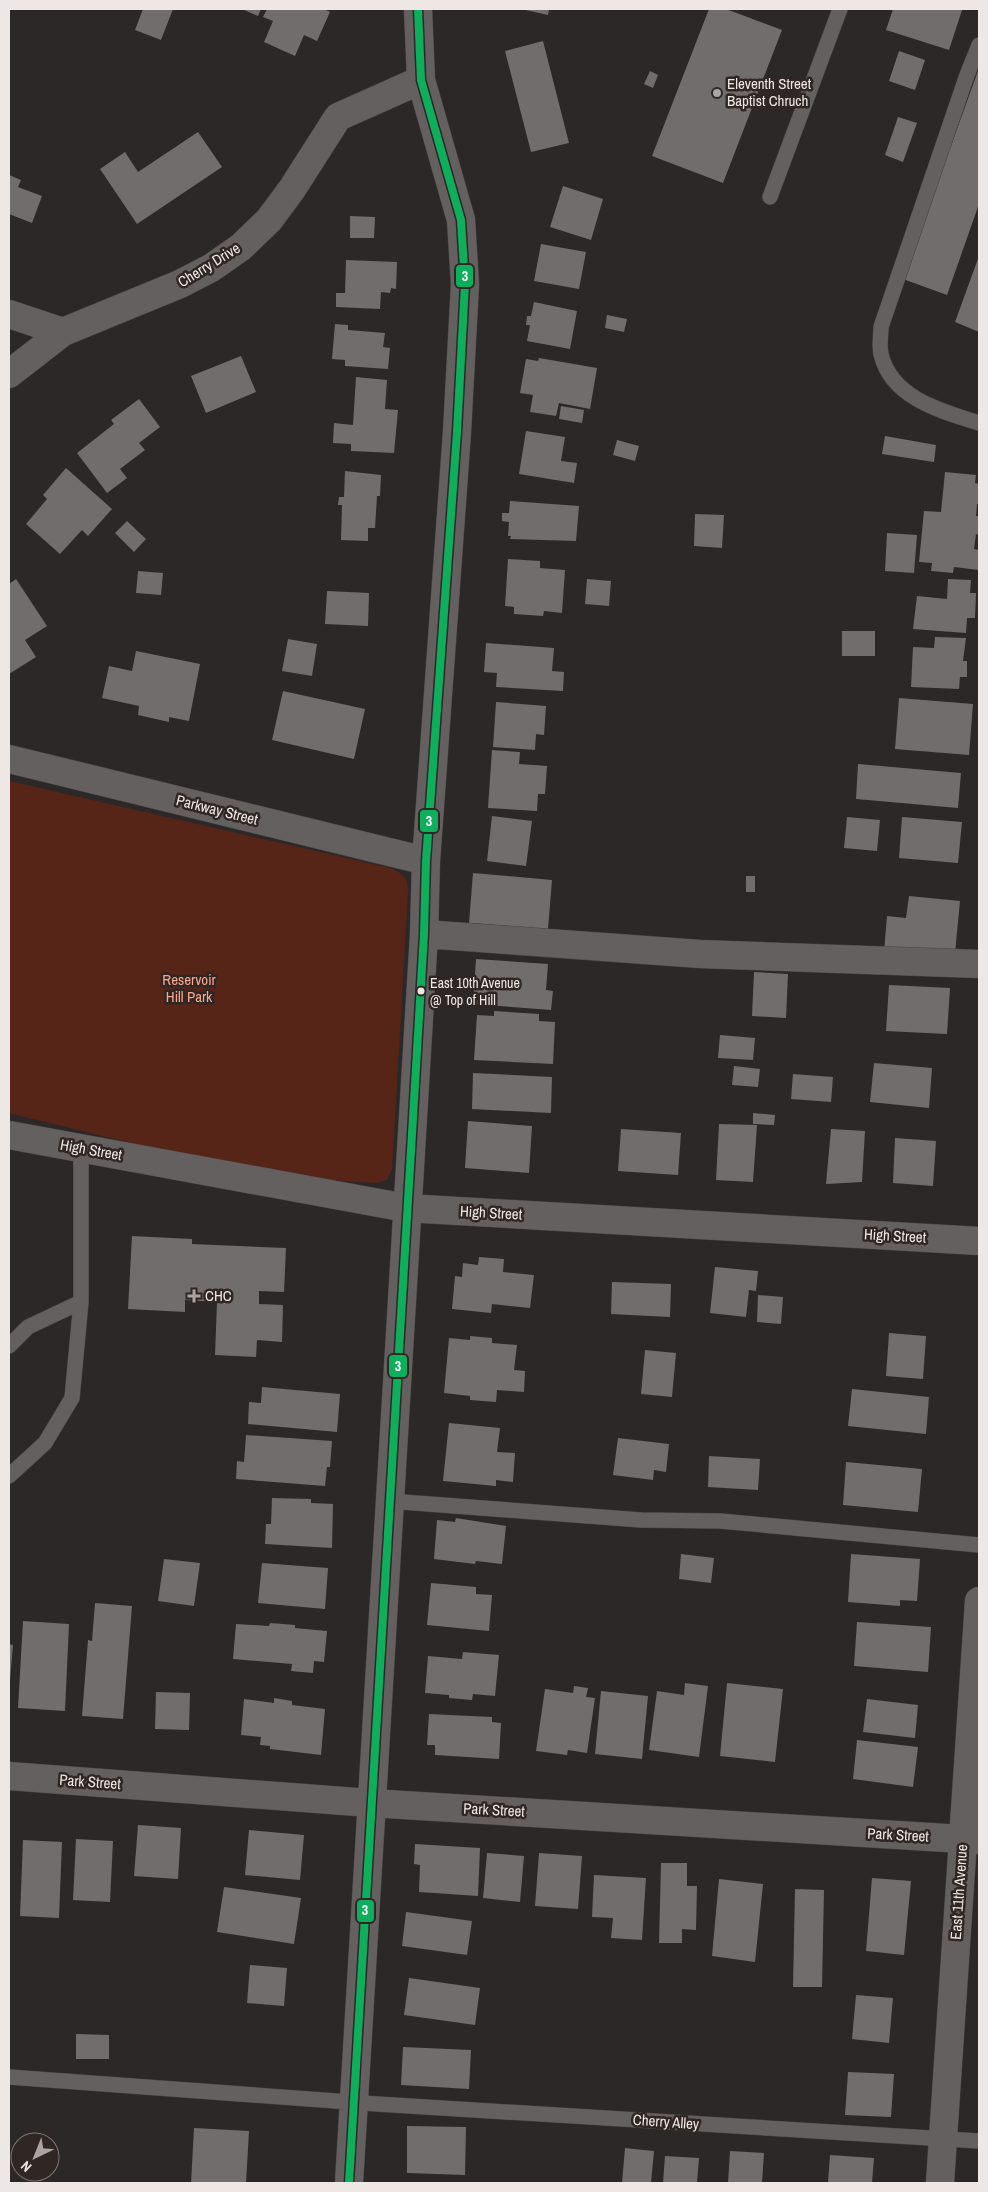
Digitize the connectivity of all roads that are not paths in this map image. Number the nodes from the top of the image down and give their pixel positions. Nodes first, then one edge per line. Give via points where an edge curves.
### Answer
1 (418, 9) edge
2 (840, 9) edge
3 (979, 45) edge
4 (421, 80) junction
5 (770, 197) dead end
6 (9, 314) edge
7 (63, 332) junction
8 (9, 374) edge
9 (979, 423) edge
10 (9, 759) edge
11 (426, 861) junction
12 (424, 934) junction
13 (979, 964) edge
14 (9, 1135) edge
15 (81, 1148) junction
16 (406, 1208) junction
17 (979, 1241) edge
18 (81, 1302) junction
19 (9, 1346) edge
20 (9, 1476) edge
21 (389, 1501) junction
22 (979, 1545) edge
23 (979, 1601) edge
24 (9, 1776) edge
25 (370, 1803) junction
26 (971, 1840) edge
27 (9, 2077) edge
28 (352, 2103) junction
29 (943, 2139) junction
30 (979, 2141) edge
31 (349, 2183) edge
32 (940, 2183) edge

1 - 4 street
2 - 5 lane
3 - 9 lane via 881,327 880,352 887,372 898,388 939,411
4 - 7 street, Cherry Drive via 338,117 269,220 241,247 180,284
4 - 11 street via 461,220 465,284
6 - 7 street
7 - 8 street, Cherry Drive
10 - 11 street, Parkway Street
11 - 12 street
12 - 13 street via 700,954
12 - 16 street
14 - 15 street, High Street
15 - 16 street, High Street
15 - 18 lane
16 - 17 street, High Street
16 - 21 street
18 - 19 lane via 28,1326
18 - 20 lane via 72,1398 45,1443
21 - 22 lane via 641,1520 720,1521
21 - 25 street
23 - 26 street, East 11th Avenue
24 - 25 street, Park Street
25 - 26 street, Park Street
25 - 28 street
26 - 29 street, East 11th Avenue
27 - 28 lane, Cherry Alley
28 - 29 lane, Cherry Alley
28 - 31 street
29 - 30 lane, Cherry Alley
29 - 32 street, East 11th Avenue

